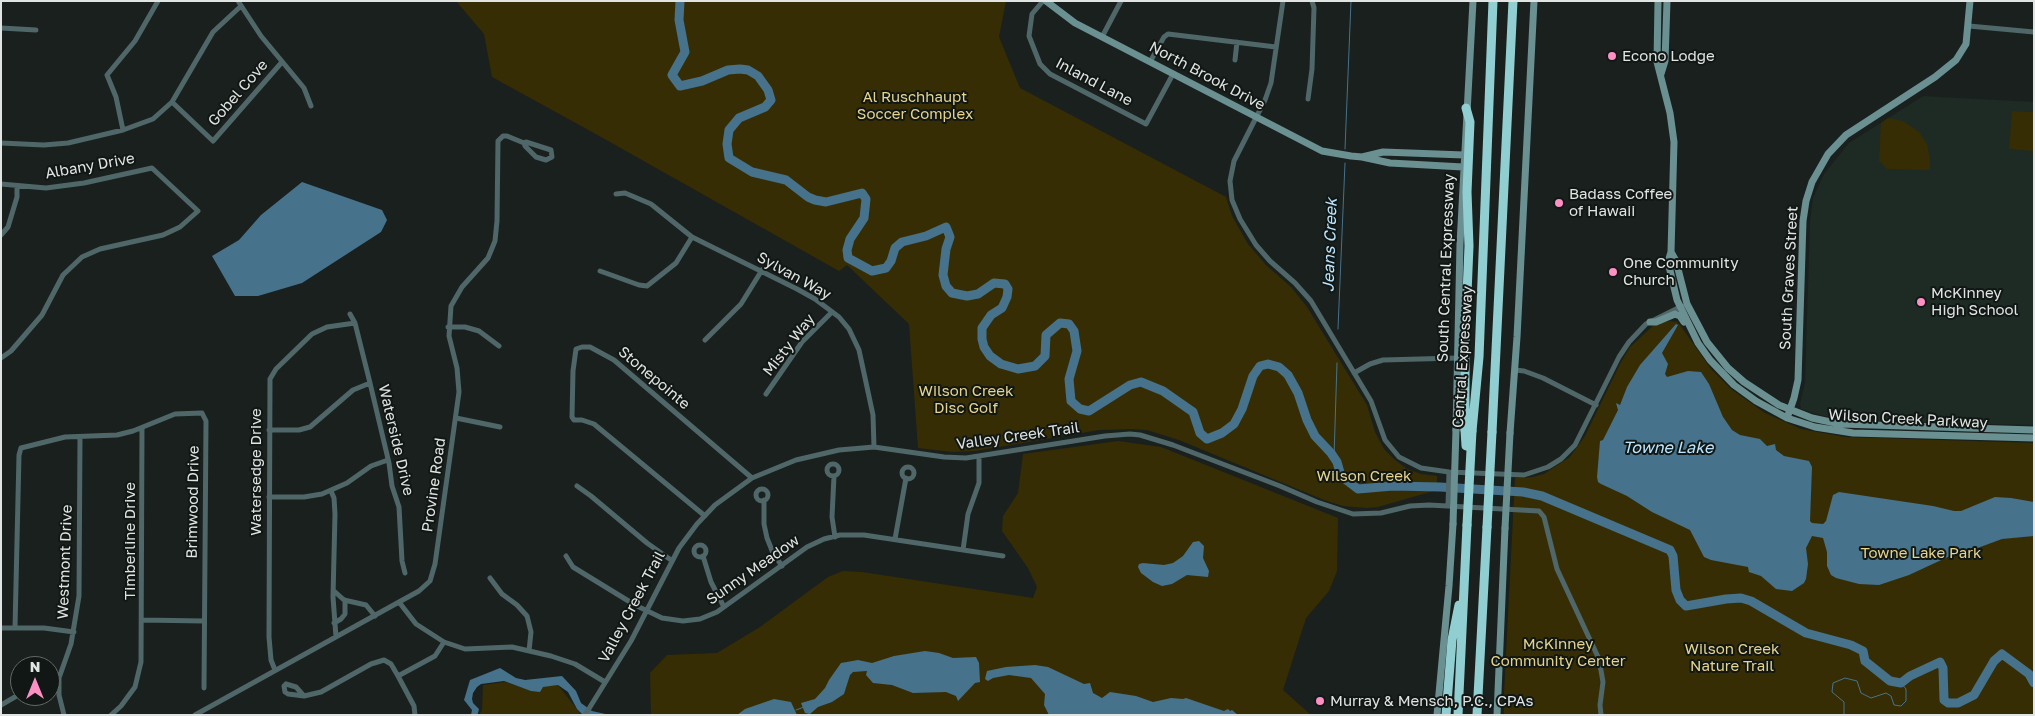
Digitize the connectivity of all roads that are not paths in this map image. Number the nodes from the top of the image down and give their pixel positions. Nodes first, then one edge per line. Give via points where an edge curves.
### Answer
1 (158, 1) edge
2 (1044, 1) edge
3 (1121, 1) edge
4 (1283, 1) edge
5 (1312, 1) edge
6 (1473, 1) edge
7 (1493, 1) edge
8 (1513, 1) edge
9 (1534, 1) edge
10 (1658, 1) edge
11 (1667, 1) edge
12 (1970, 1) edge
13 (240, 4) edge
14 (1969, 26) junction
15 (1, 28) edge
16 (36, 30) dead end
17 (2034, 32) edge
18 (1102, 37) junction
19 (1237, 42) junction
20 (1276, 47) junction
21 (1235, 60) dead end
22 (282, 62) junction
23 (1150, 62) junction
24 (1173, 74) junction
25 (1661, 74) junction
26 (1308, 99) dead end
27 (172, 102) junction
28 (311, 106) dead end
29 (1466, 108) junction
30 (1256, 118) junction
31 (123, 130) junction
32 (1, 143) edge
33 (524, 143) junction
34 (1412, 152) junction
35 (1464, 155) junction
36 (1362, 156) junction
37 (1412, 164) junction
38 (1463, 167) junction
39 (1, 184) edge
40 (17, 187) junction
41 (616, 194) dead end
42 (1, 235) edge
43 (692, 238) junction
44 (762, 270) junction
45 (600, 271) dead end
46 (1684, 305) junction
47 (832, 312) junction
48 (350, 314) dead end
49 (1650, 322) junction
50 (355, 323) junction
51 (448, 327) junction
52 (705, 340) dead end
53 (499, 346) dead end
54 (1, 358) edge
55 (1457, 358) junction
56 (1710, 360) junction
57 (1514, 370) junction
58 (1354, 373) junction
59 (370, 383) junction
60 (766, 394) dead end
61 (1596, 405) junction
62 (1788, 414) junction
63 (456, 418) junction
64 (1879, 425) junction
65 (500, 426) dead end
66 (142, 428) junction
67 (269, 430) junction
68 (1464, 430) junction
69 (2034, 430) edge
70 (1834, 431) junction
71 (80, 437) junction
72 (2034, 438) edge
73 (874, 447) junction
74 (979, 457) junction
75 (388, 460) junction
76 (1449, 472) junction
77 (834, 476) dead end
78 (752, 478) junction
79 (906, 478) dead end
80 (576, 486) dead end
81 (331, 491) junction
82 (269, 497) junction
83 (764, 500) dead end
84 (1448, 505) junction
85 (705, 516) junction
86 (835, 537) junction
87 (895, 539) junction
88 (963, 550) junction
89 (566, 556) dead end
90 (703, 556) dead end
91 (1003, 556) dead end
92 (671, 560) junction
93 (782, 566) junction
94 (404, 574) dead end
95 (490, 578) dead end
96 (1464, 588) junction
97 (334, 591) junction
98 (345, 600) junction
99 (399, 602) junction
100 (724, 608) junction
101 (646, 611) junction
102 (375, 616) junction
103 (142, 620) junction
104 (204, 621) junction
105 (334, 621) junction
106 (1, 628) edge
107 (15, 628) junction
108 (74, 632) junction
109 (336, 637) junction
110 (444, 642) junction
111 (529, 651) junction
112 (276, 670) junction
113 (60, 675) edge
114 (398, 676) junction
115 (605, 682) junction
116 (204, 688) dead end
117 (304, 696) dead end
118 (60, 699) edge
119 (64, 715) edge
120 (111, 715) edge
121 (195, 715) edge
122 (415, 715) edge
123 (585, 715) edge
124 (1437, 715) edge
125 (1446, 715) edge
126 (1458, 715) edge
127 (1478, 715) edge
128 (1497, 715) edge
129 (1601, 715) edge

1 - 31 street via 136,41 107,77 116,97
2 - 18 main road, North Brook Drive
2 - 24 street, Inland Lane via 1032,14 1029,33 1042,67 1050,74 1146,124
3 - 18 street
4 - 20 street
5 - 26 street via 1312,70
6 - 29 main road, South Central Expressway
7 - 68 highway, Central Expressway via 1479,357
8 - 127 highway, Central Expressway, bridge
9 - 57 main road
10 - 25 main road, Wilson Creek Parkway via 1657,62
11 - 25 main road, Wilson Creek Parkway via 1665,61
12 - 14 main road, South Graves Street
13 - 22 street
13 - 27 street via 213,32
14 - 17 street
14 - 62 main road, South Graves Street via 1962,52 1948,68 1846,135 1828,154 1816,174 1807,196 1803,221 1798,374
15 - 16 street
18 - 23 main road, North Brook Drive
19 - 20 street
19 - 21 street
19 - 23 street via 1168,34
20 - 30 street via 1271,83
22 - 27 street, Gobel Cove via 214,141
22 - 28 street via 304,88
23 - 24 main road, North Brook Drive
24 - 30 main road, North Brook Drive
25 - 46 main road, Wilson Creek Parkway via 1673,134 1671,252 1668,262 1675,294
27 - 31 street via 153,119
29 - 35 main road, South Central Expressway
29 - 68 highway via 1470,122
30 - 36 main road, North Brook Drive via 1322,151 1340,156
30 - 58 street via 1232,168 1230,187 1234,206 1261,251 1310,301
31 - 32 street via 56,145
33 - 33 street via 548,148 553,156 546,160 536,157
33 - 51 street, Provine Road via 507,136 501,138 498,146 495,241 488,258 453,300
34 - 35 main road, North Brook Drive
34 - 36 main road, North Brook Drive
34 - 37 main road
35 - 38 main road, South Central Expressway
36 - 37 main road, North Brook Drive via 1380,162
37 - 38 main road, North Brook Drive
38 - 55 main road, South Central Expressway
39 - 40 street, Albany Drive
40 - 42 street via 8,227
40 - 54 street, Albany Drive via 46,188 84,183 152,168 198,211 180,227 163,235 100,249 82,258 63,275 42,315
41 - 43 street, Sylvan Way via 625,193 651,204
43 - 44 street, Sylvan Way
43 - 45 street via 676,263 647,286
44 - 47 street, Sylvan Way via 797,288
44 - 52 street via 741,304
46 - 49 street
46 - 56 main road, Wilson Creek Parkway via 1693,334
46 - 62 main road, Wilson Creek Parkway via 1706,342 1728,368
47 - 60 street, Misty Way via 802,342
47 - 73 street, Sylvan Way via 849,330 859,350 873,415
48 - 50 street, Waterside Drive
49 - 56 main road via 1679,315 1699,349
49 - 61 street via 1624,349
50 - 59 street, Waterside Drive
50 - 67 street, Watersedge Drive via 320,330 276,369 270,380
51 - 53 street via 480,331
51 - 63 street, Provine Road via 459,385
55 - 58 street via 1383,360
55 - 68 main road, South Central Expressway
56 - 62 main road, Wilson Creek Parkway via 1745,393 1769,409
57 - 61 street via 1543,378
57 - 128 main road, bridge
58 - 76 street via 1371,401 1382,435 1392,451 1412,465
59 - 67 street via 353,390 310,427
59 - 75 street, Waterside Drive
61 - 76 street via 1579,440 1567,455 1542,470 1516,475
62 - 64 main road, Wilson Creek Parkway via 1832,423
62 - 70 main road, Wilson Creek Parkway via 1815,427
63 - 65 street
63 - 99 street, Provine Road via 433,574 426,586
64 - 69 main road, Wilson Creek Parkway
64 - 70 main road via 1874,429
66 - 71 street, Brimwood Drive via 125,434
66 - 103 street, Timberline Drive
66 - 104 street, Brimwood Drive via 168,416 188,412 202,413 206,421
67 - 82 street, Watersedge Drive
68 - 96 highway, Central Expressway, bridge via 1469,481
68 - 124 main road, South Central Expressway, bridge via 1452,524
70 - 72 main road, Wilson Creek Parkway
71 - 107 street, Brimwood Drive via 21,448
71 - 108 street, Westmont Drive via 79,596
73 - 74 street, Valley Creek Trail via 944,457
73 - 78 street, Valley Creek Trail via 809,455
74 - 84 street, Valley Creek Trail via 1105,436 1140,435 1354,514 1381,513 1418,505
74 - 88 street via 979,483 968,514
75 - 81 street via 371,466
75 - 94 street, Waterside Drive via 400,515
76 - 84 street
77 - 86 street via 832,517
78 - 85 street, Valley Creek Trail
78 - 85 street, Stonepointe via 614,360 590,347 579,348 574,355 574,420 594,424
79 - 87 street
80 - 92 street
81 - 82 street via 313,496
81 - 97 street via 335,514
82 - 112 street, Watersedge Drive via 269,649
83 - 93 street via 767,538
84 - 129 street, Valley Creek Trail via 1535,510 1542,514 1556,570 1599,659 1603,682
85 - 92 street, Valley Creek Trail
86 - 87 street, Sunny Meadow via 858,534
86 - 93 street, Sunny Meadow via 811,545
87 - 88 street, Sunny Meadow
88 - 91 street, Sunny Meadow
89 - 101 street, Sunny Meadow via 573,567
90 - 100 street
92 - 101 street, Valley Creek Trail
93 - 100 street, Sunny Meadow
95 - 111 street via 526,616 531,632
96 - 125 highway via 1452,640
96 - 126 highway, Central Expressway
97 - 98 street
97 - 105 street
98 - 102 street via 366,605
98 - 105 street via 343,618
99 - 102 street, Provine Road
99 - 110 street via 416,624
100 - 101 street, Sunny Meadow via 705,617 683,621 662,618
101 - 115 street, Valley Creek Trail
102 - 109 street, Provine Road
103 - 104 street
103 - 120 street, Timberline Drive via 139,675 135,687
104 - 116 street, Brimwood Drive
105 - 109 street
106 - 107 street
107 - 108 street
108 - 113 street, Westmont Drive
109 - 112 street, Provine Road
110 - 111 street via 465,649 512,647
110 - 114 street via 435,656
111 - 115 street via 575,664
112 - 121 street, Provine Road
114 - 117 street via 388,662 380,660 328,689
114 - 122 street via 414,706
115 - 123 street, Valley Creek Trail
118 - 119 street, Westmont Drive

